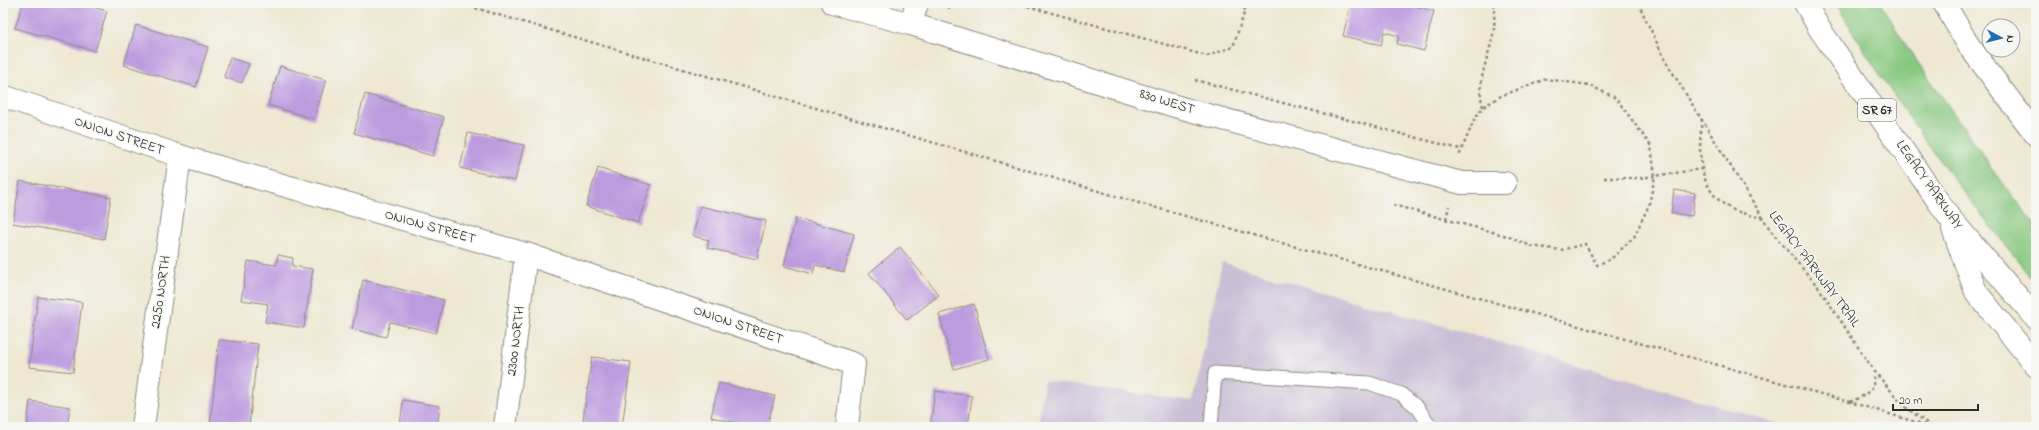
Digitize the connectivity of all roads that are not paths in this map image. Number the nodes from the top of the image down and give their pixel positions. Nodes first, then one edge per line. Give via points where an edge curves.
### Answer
1 (832, 3) edge
2 (917, 3) edge
3 (1805, 3) edge
4 (1944, 3) edge
5 (911, 24) junction
6 (3, 96) edge
7 (2036, 135) edge
8 (180, 156) junction
9 (1505, 183) dead end
10 (1949, 217) junction
11 (526, 254) junction
12 (2036, 318) edge
13 (2036, 366) edge
14 (143, 427) edge
15 (505, 427) edge
16 (847, 427) edge
17 (1211, 427) edge
18 (1431, 427) edge

1 - 5 main road, 830 WEST
2 - 5 main road
3 - 10 main road, LEGACY PARKWAY / SR 67 via 1819,28
4 - 7 main road via 1969,46
5 - 9 main road, 830 WEST via 1178,107 1454,181
6 - 8 main road, ONION STREET
8 - 11 main road, ONION STREET
8 - 14 main road, 2250 NORTH
10 - 12 main road, LEGACY PARKWAY / SR 67
10 - 13 main road via 1976,292
11 - 15 main road, 2300 NORTH
11 - 16 main road, ONION STREET via 854,364
17 - 18 lane via 1215,373 1369,383 1401,394 1418,408

